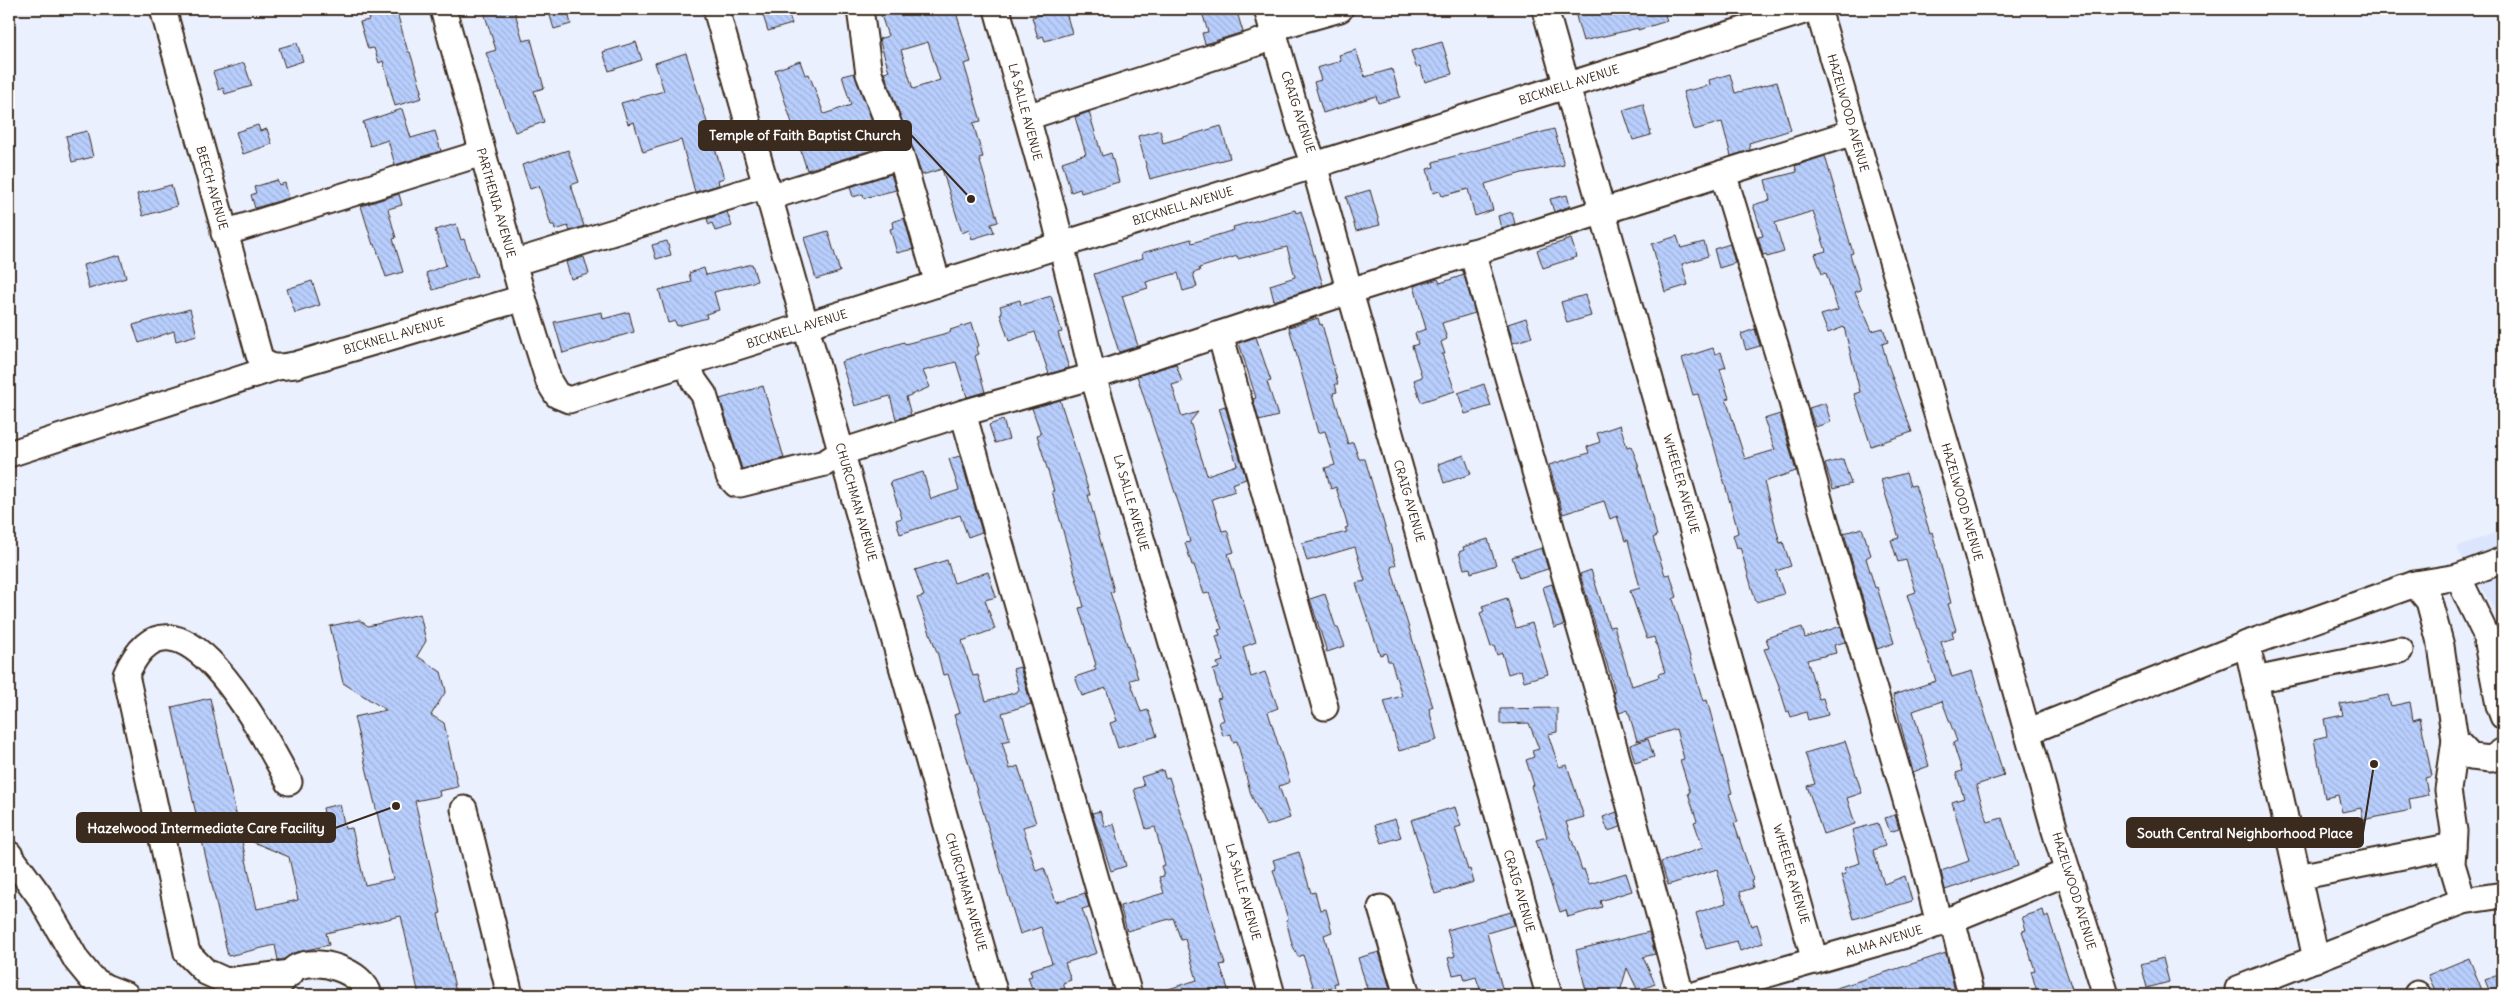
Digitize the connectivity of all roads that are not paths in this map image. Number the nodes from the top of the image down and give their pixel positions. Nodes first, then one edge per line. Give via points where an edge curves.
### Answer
1 (163, 9) edge
2 (442, 9) edge
3 (716, 9) edge
4 (860, 9) edge
5 (997, 9) edge
6 (1340, 9) edge
7 (1545, 9) edge
8 (1810, 9) edge
9 (1818, 9) edge
10 (1271, 25) edge
11 (1568, 85) junction
12 (1027, 117) junction
13 (1854, 132) junction
14 (482, 153) junction
15 (901, 156) junction
16 (1314, 165) junction
17 (1723, 173) junction
18 (768, 191) junction
19 (1604, 210) junction
20 (224, 233) junction
21 (1060, 244) junction
22 (1472, 252) junction
23 (513, 263) junction
24 (938, 284) junction
25 (1350, 291) junction
26 (523, 298) junction
27 (805, 327) junction
28 (1220, 334) junction
29 (687, 363) junction
30 (270, 367) junction
31 (1094, 376) junction
32 (557, 396) joint
33 (963, 413) junction
34 (842, 452) junction
35 (9, 454) edge
36 (2503, 560) edge
37 (2458, 577) junction
38 (2415, 584) junction
39 (2247, 644) junction
40 (2400, 650) dead end
41 (2255, 680) junction
42 (1325, 707) dead end
43 (2503, 716) edge
44 (2027, 732) junction
45 (2455, 740) junction
46 (2503, 751) edge
47 (288, 782) dead end
48 (464, 809) dead end
49 (2453, 846) junction
50 (9, 854) edge
51 (2068, 872) junction
52 (2298, 877) junction
53 (2503, 894) edge
54 (2463, 901) junction
55 (1381, 908) dead end
56 (1945, 921) junction
57 (2316, 959) junction
58 (1815, 961) junction
59 (291, 972) junction
60 (2238, 989) dead end
61 (126, 995) edge
62 (270, 995) edge
63 (369, 995) edge
64 (510, 995) edge
65 (995, 995) edge
66 (1129, 995) edge
67 (1272, 995) edge
68 (1407, 995) edge
69 (1549, 995) edge
70 (1681, 995) edge
71 (1694, 995) edge
72 (1972, 995) edge
73 (2106, 995) edge

1 - 20 street, BEECH AVENUE
2 - 14 street, PARTHENIA AVENUE
3 - 18 street, CHURCHMAN AVENUE
4 - 15 street via 869,74
5 - 12 street, LA SALLE AVENUE
6 - 10 street
7 - 11 street, WHEELER AVENUE
8 - 11 street, BICKNELL AVENUE
9 - 13 street, HAZELWOOD AVENUE
10 - 12 street
10 - 16 street, CRAIG AVENUE
11 - 16 street, BICKNELL AVENUE
11 - 19 street, WHEELER AVENUE
12 - 21 street, LA SALLE AVENUE
13 - 17 street
13 - 44 street, HAZELWOOD AVENUE
14 - 20 street
14 - 23 street, PARTHENIA AVENUE
15 - 18 street
15 - 24 street
16 - 21 street, BICKNELL AVENUE
16 - 25 street, CRAIG AVENUE
17 - 19 street
17 - 56 street via 1922,855
18 - 23 street
18 - 27 street, CHURCHMAN AVENUE
19 - 22 street
19 - 58 street, WHEELER AVENUE
20 - 30 street, BEECH AVENUE via 259,355
21 - 24 street, BICKNELL AVENUE
21 - 31 street, LA SALLE AVENUE
22 - 25 street
22 - 70 street
23 - 26 street, PARTHENIA AVENUE
24 - 27 street, BICKNELL AVENUE
25 - 28 street
25 - 69 street, CRAIG AVENUE
26 - 30 street, BICKNELL AVENUE via 295,365
26 - 32 street, PARTHENIA AVENUE via 549,382
27 - 29 street, BICKNELL AVENUE
27 - 34 street, CHURCHMAN AVENUE
28 - 31 street
28 - 42 street
29 - 32 street, BICKNELL AVENUE via 569,400
29 - 34 street via 704,395 729,476 736,484 825,464
30 - 35 street, BICKNELL AVENUE
31 - 33 street
31 - 67 street, LA SALLE AVENUE
33 - 34 street
33 - 66 street
34 - 65 street, CHURCHMAN AVENUE
36 - 37 street
37 - 38 street
37 - 43 street via 2486,634
38 - 39 street
38 - 45 street via 2429,601 2442,646
39 - 41 street
39 - 44 street
40 - 41 street
41 - 52 street
44 - 51 street, HAZELWOOD AVENUE
45 - 46 street via 2471,757 2491,760
45 - 49 street via 2448,790
47 - 59 street via 264,733 233,688 200,651 180,639 162,638 146,646 133,659 126,675 187,953 206,972 226,981
48 - 64 street
49 - 52 street
49 - 54 street via 2452,864
50 - 61 street via 91,978
51 - 56 street, ALMA AVENUE
51 - 73 street, HAZELWOOD AVENUE
52 - 57 street
53 - 54 street
54 - 57 street
55 - 68 street
56 - 58 street, ALMA AVENUE
56 - 72 street
57 - 60 street
58 - 71 street, ALMA AVENUE
59 - 62 street
59 - 63 street via 296,967 324,963 351,974 367,988

